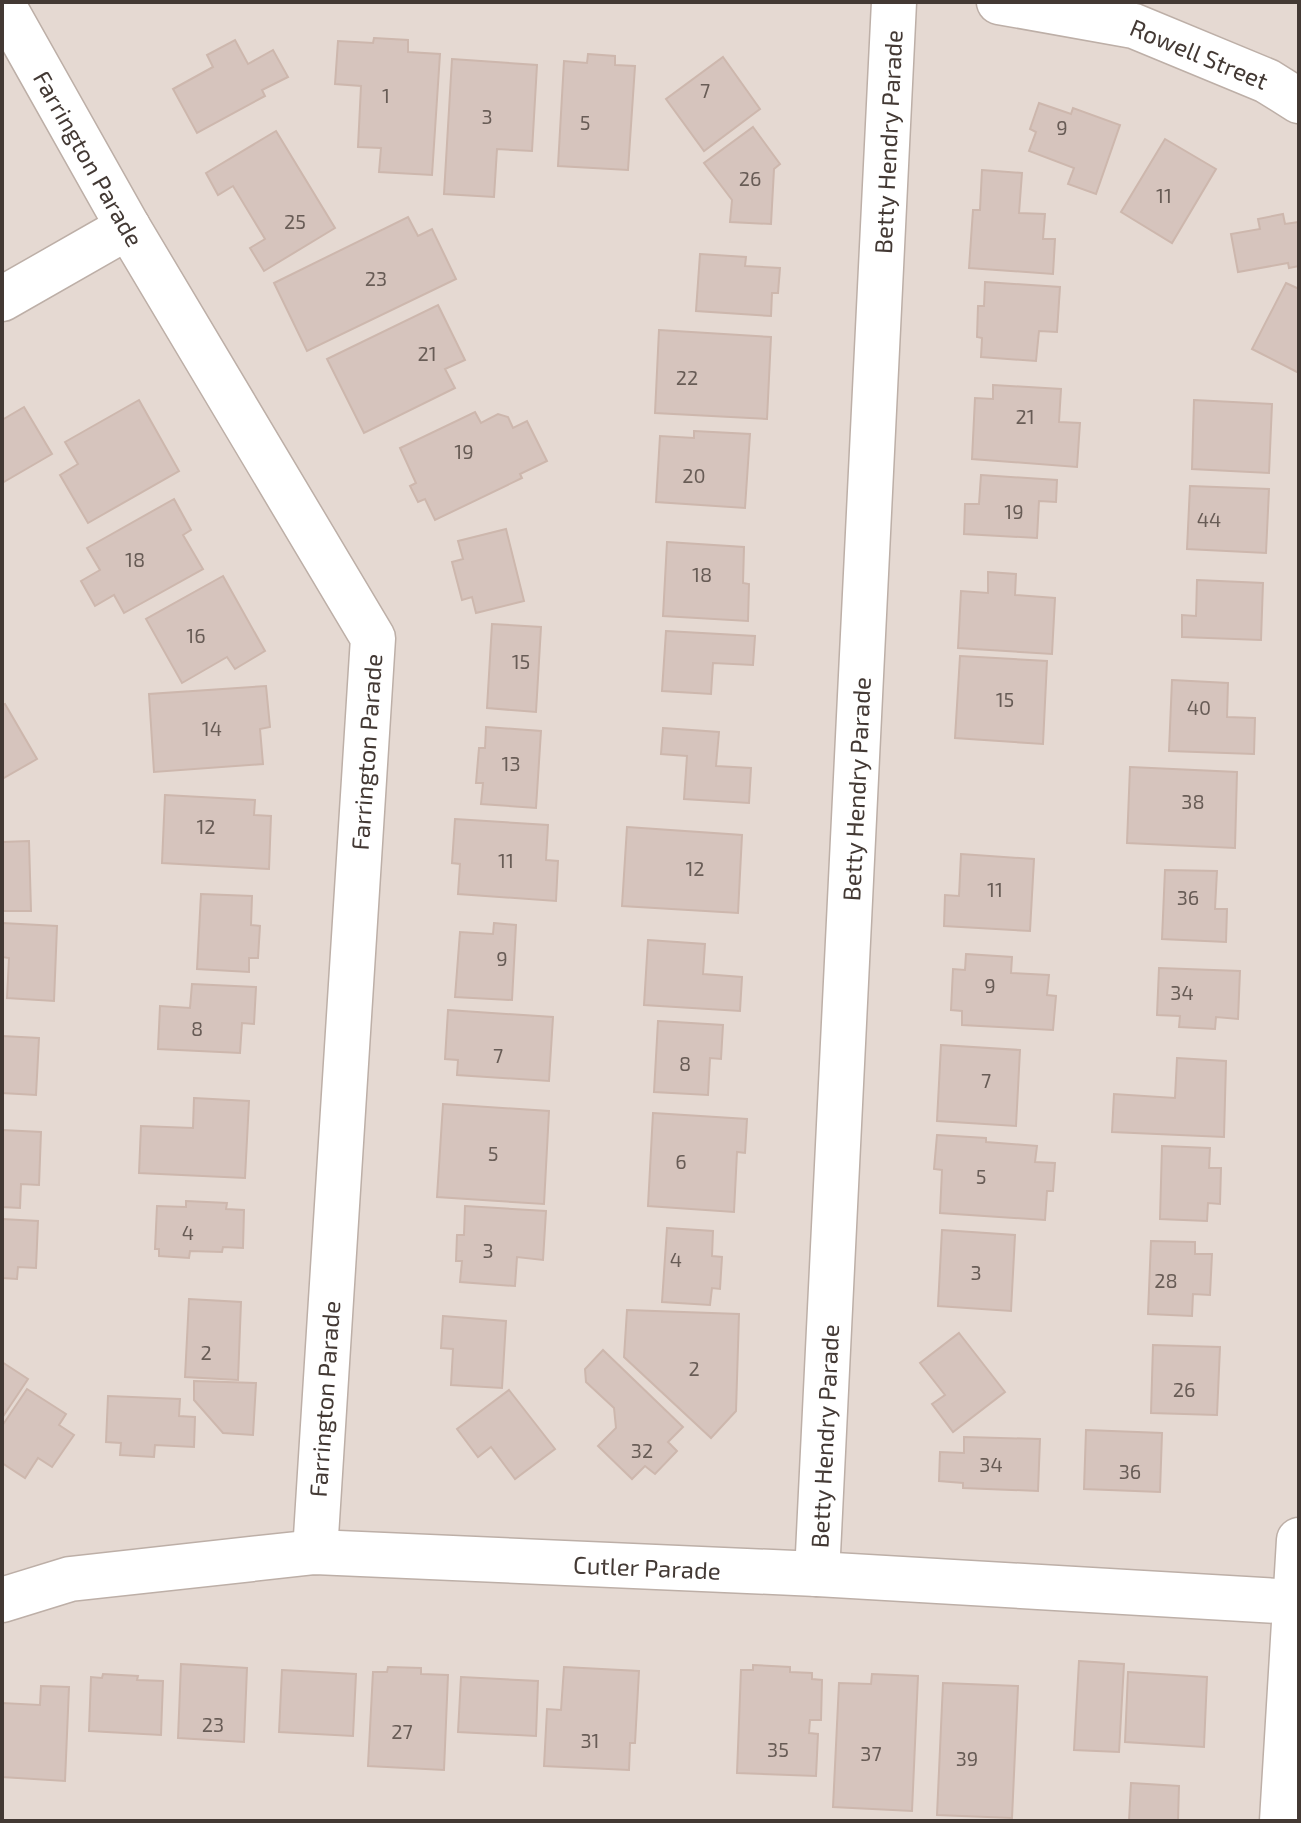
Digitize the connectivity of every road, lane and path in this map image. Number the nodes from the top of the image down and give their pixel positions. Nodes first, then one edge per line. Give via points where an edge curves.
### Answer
1 (894, 2) edge
2 (999, 2) edge
3 (2, 3) edge
4 (1299, 101) edge
5 (128, 227) junction
6 (2, 299) edge
7 (1299, 1540) edge
8 (315, 1552) junction
9 (817, 1574) junction
10 (2, 1600) edge
11 (1295, 1602) junction
12 (1282, 1821) edge

1 - 9 street, Betty Hendry Parade
2 - 4 street, Rowell Street via 1134,26 1267,81
3 - 5 street, Farrington Parade
5 - 6 street
5 - 8 street, Farrington Parade via 373,638
7 - 11 street
8 - 9 street, Cutler Parade
8 - 10 street, Cutler Parade via 70,1579
9 - 11 street, Cutler Parade
11 - 12 street

